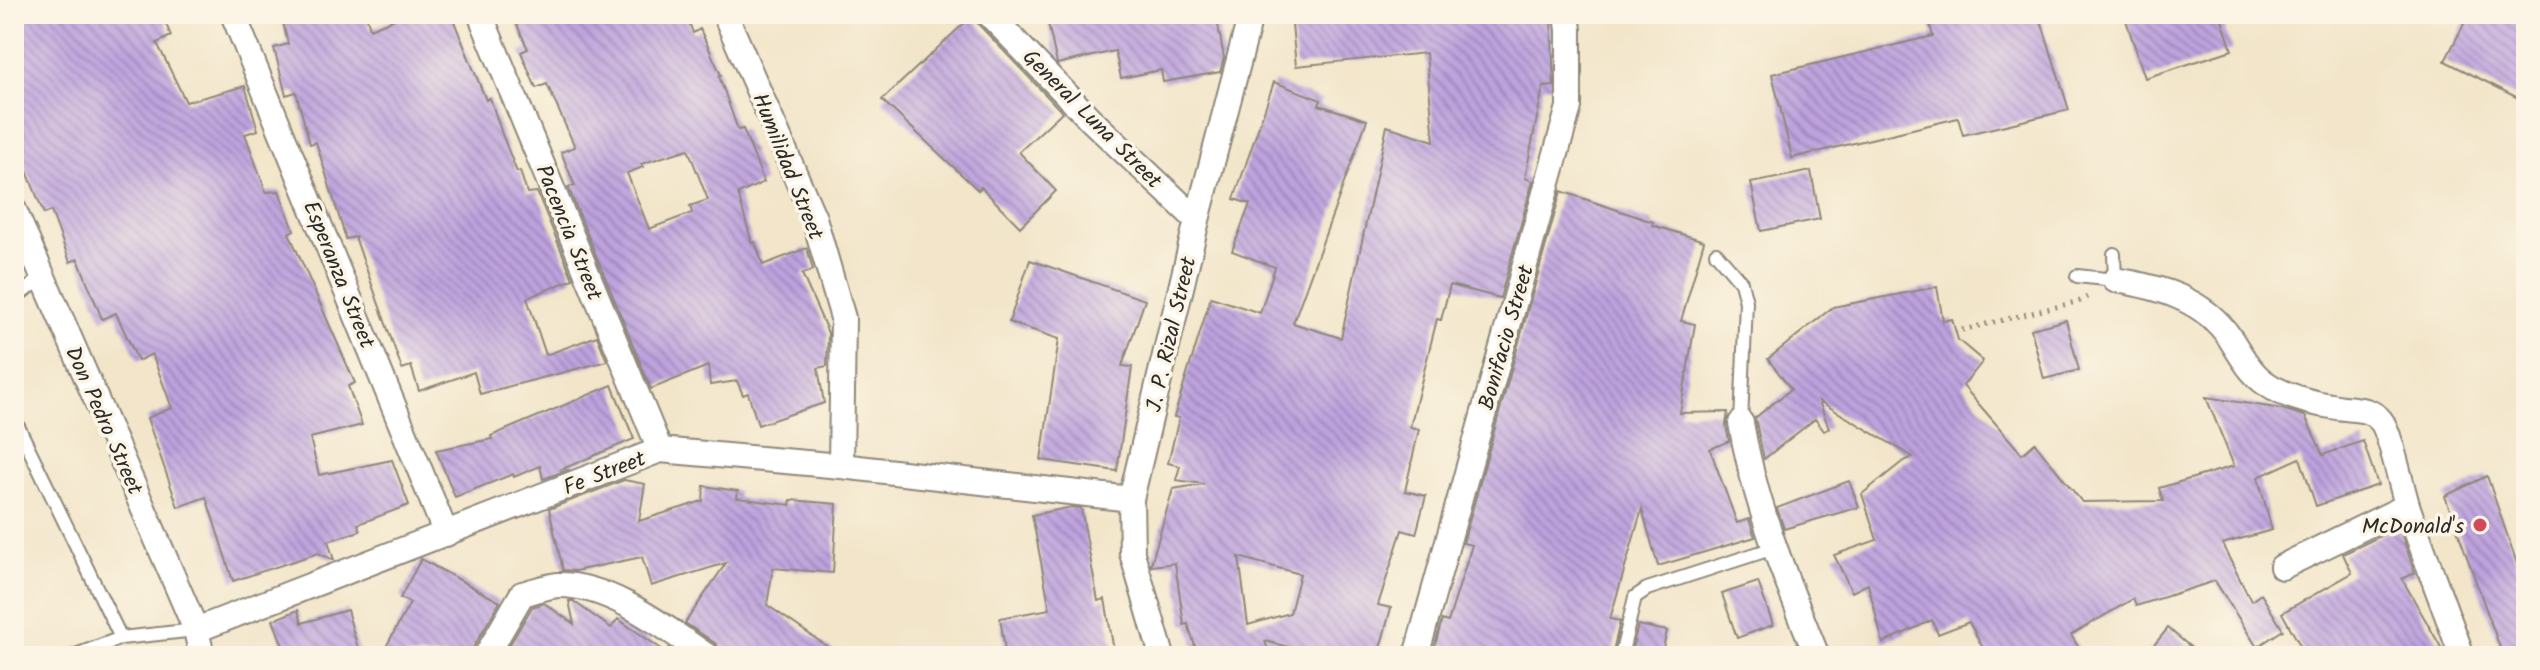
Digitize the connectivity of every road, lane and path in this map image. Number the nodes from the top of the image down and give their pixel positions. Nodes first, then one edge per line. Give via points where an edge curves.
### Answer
1 (233, 14) edge
2 (480, 14) edge
3 (725, 14) edge
4 (989, 14) edge
5 (1248, 14) edge
6 (1567, 14) edge
7 (14, 210) edge
8 (1197, 220) junction
9 (1716, 253) dead end
10 (2114, 254) dead end
11 (2077, 276) dead end
12 (43, 278) junction
13 (2115, 280) junction
14 (14, 298) edge
15 (1962, 330) dead end
16 (14, 418) edge
17 (1741, 423) joint
18 (660, 450) junction
19 (841, 466) junction
20 (1131, 499) junction
21 (2407, 506) junction
22 (446, 534) junction
23 (1774, 548) junction
24 (2282, 567) dead end
25 (196, 630) junction
26 (121, 638) junction
27 (73, 656) edge
28 (202, 656) edge
29 (486, 656) edge
30 (707, 656) edge
31 (1162, 656) edge
32 (1416, 656) edge
33 (1621, 656) edge
34 (1817, 656) edge
35 (2462, 656) edge

1 - 22 street, Esperanza Street
2 - 18 street, Pacencia Street
3 - 19 street, Humilidad Street via 814,218 843,318
4 - 8 street, General Luna Street
5 - 8 street, J. P. Rizal Street
6 - 32 street, Bonifacio Street via 1569,107
7 - 12 street, Don Pedro Street
8 - 20 street, J. P. Rizal Street
9 - 17 lane via 1741,282 1746,302
10 - 13 lane
11 - 13 lane
12 - 14 lane
12 - 25 street, Don Pedro Street
13 - 15 path via 2080,301
13 - 21 street via 2169,292 2208,313 2254,375 2288,396 2372,413 2384,423
16 - 26 lane
17 - 23 street via 1749,470
18 - 19 street, Fe Street
18 - 22 street, Fe Street
19 - 20 street, Fe Street
20 - 31 street, J. P. Rizal Street via 1132,553
21 - 24 street
21 - 35 street
22 - 25 street, Fe Street
23 - 33 lane via 1635,597
23 - 34 street
25 - 26 lane
25 - 28 street, Don Pedro Street
26 - 27 lane
29 - 30 street via 522,594 557,585 589,589 643,613

